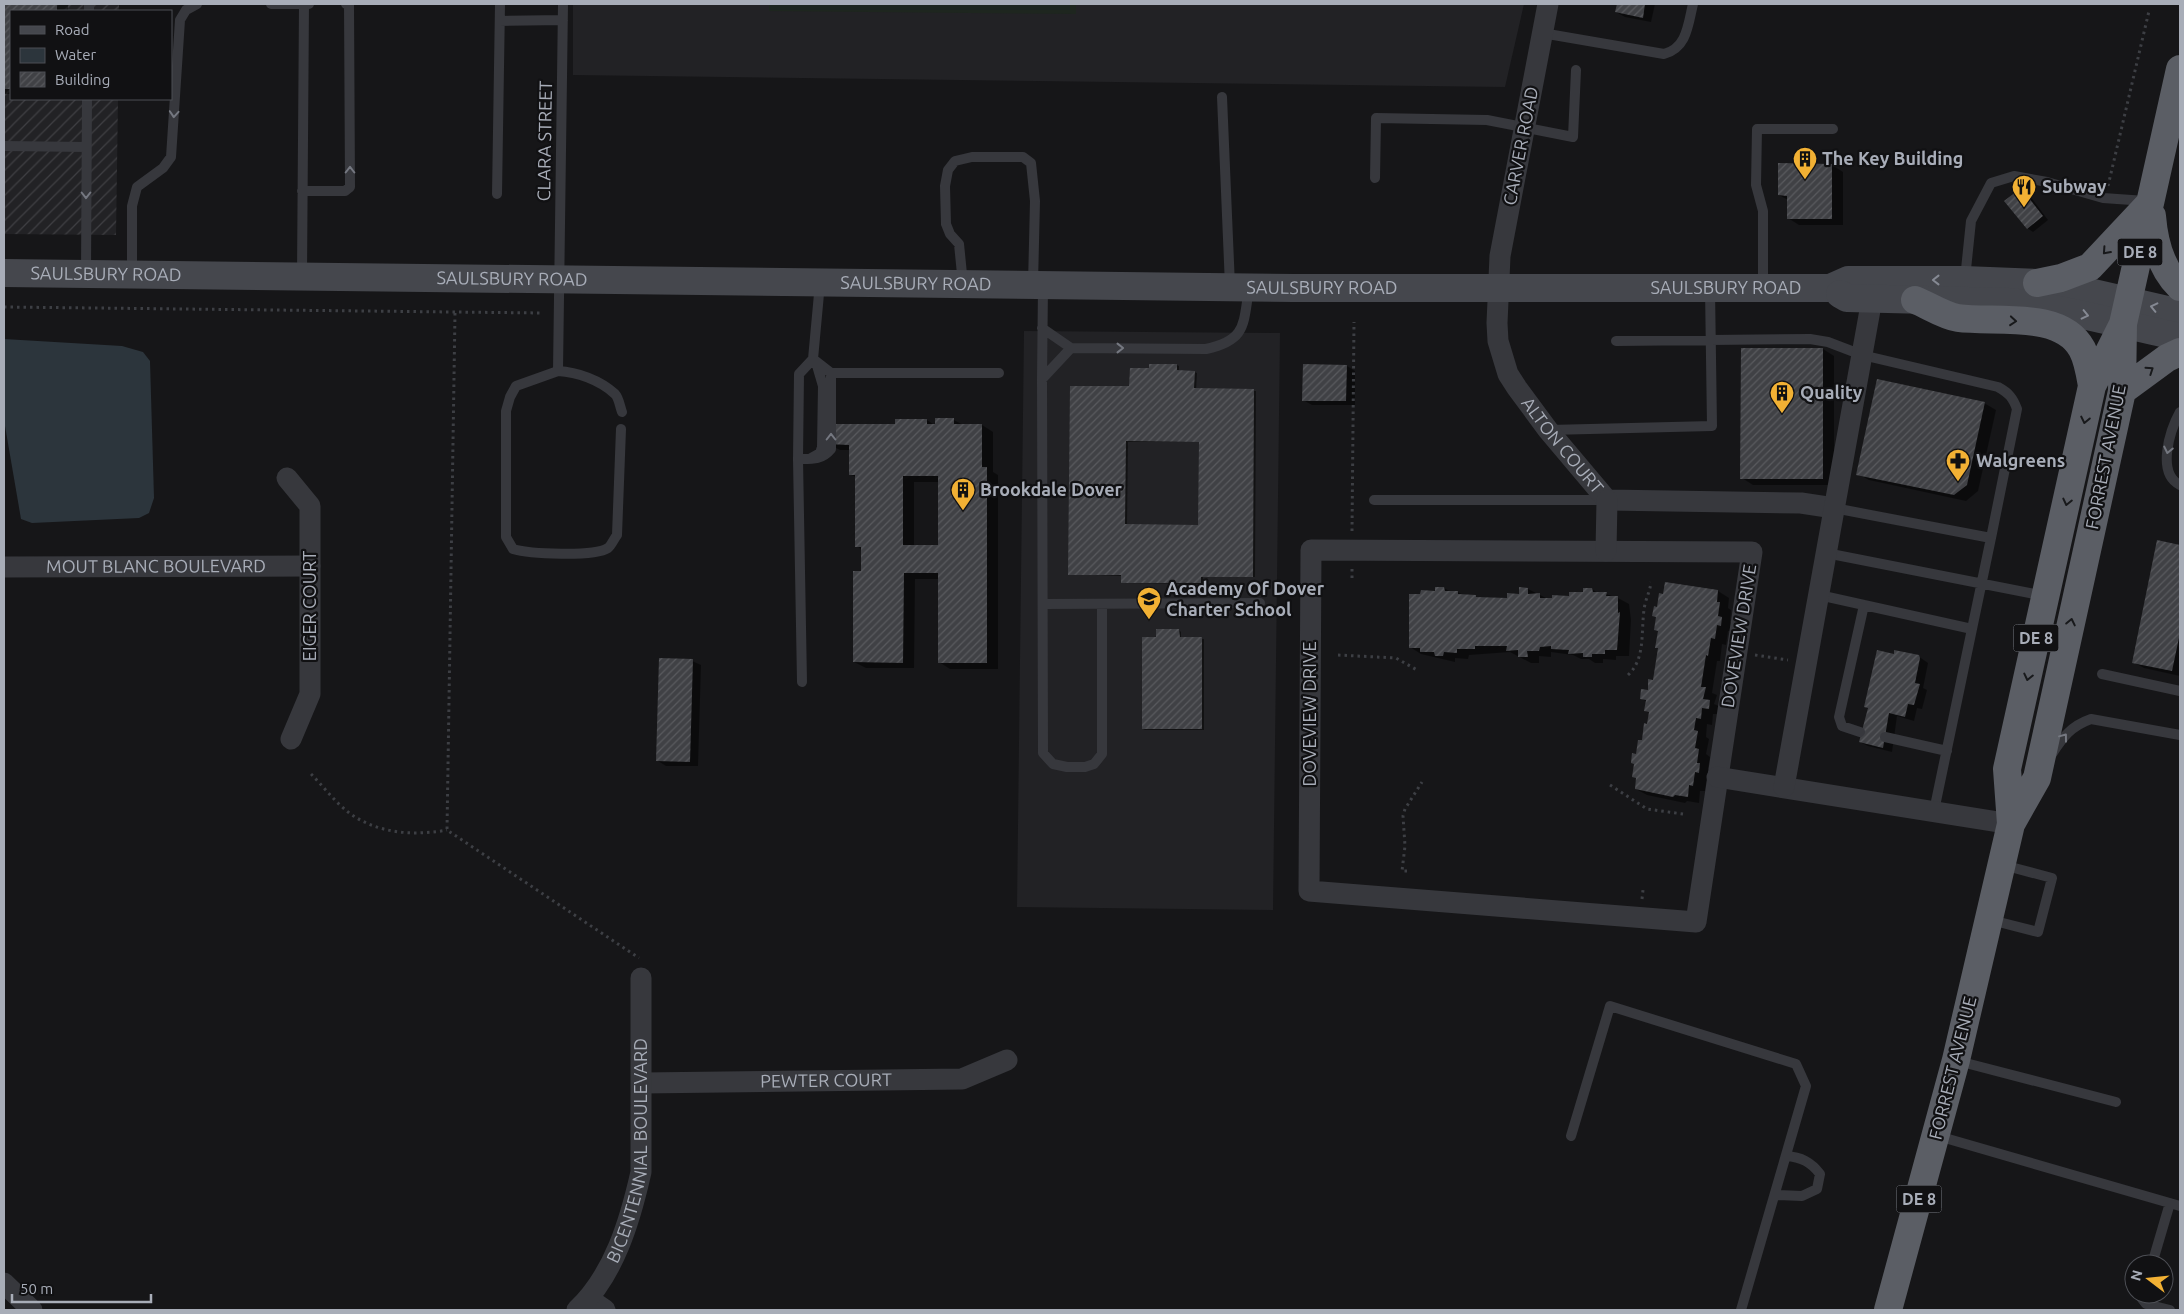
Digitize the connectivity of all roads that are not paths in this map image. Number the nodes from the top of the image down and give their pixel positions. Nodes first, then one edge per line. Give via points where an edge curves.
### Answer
1 (197, 4) edge
2 (271, 4) edge
3 (304, 4) edge
4 (310, 4) edge
5 (349, 4) edge
6 (500, 4) edge
7 (563, 4) edge
8 (1548, 4) edge
9 (1693, 4) edge
10 (563, 20) junction
11 (500, 21) junction
12 (1542, 33) junction
13 (2180, 69) edge
14 (1576, 70) dead end
15 (1222, 97) dead end
16 (87, 100) edge
17 (1524, 127) junction
18 (1833, 129) dead end
19 (2172, 131) edge
20 (4, 146) edge
21 (86, 147) junction
22 (1375, 178) dead end
23 (302, 191) junction
24 (497, 194) dead end
25 (2151, 202) junction
26 (4, 273) edge
27 (86, 274) junction
28 (132, 274) junction
29 (302, 276) junction
30 (559, 280) junction
31 (1964, 280) junction
32 (820, 283) junction
33 (2037, 283) junction
34 (963, 284) junction
35 (1038, 285) junction
36 (2180, 287) edge
37 (1239, 288) junction
38 (1498, 288) junction
39 (1710, 288) junction
40 (1763, 288) junction
41 (1830, 288) junction
42 (1872, 299) junction
43 (1915, 300) junction
44 (2125, 313) junction
45 (2180, 313) edge
46 (1042, 328) junction
47 (2180, 337) edge
48 (1710, 340) junction
49 (1616, 342) dead end
50 (1071, 348) junction
51 (2180, 352) edge
52 (1862, 355) junction
53 (814, 360) junction
54 (558, 371) junction
55 (831, 373) junction
56 (999, 373) dead end
57 (1042, 379) junction
58 (2092, 386) junction
59 (2122, 391) junction
60 (622, 412) dead end
61 (2180, 412) edge
62 (621, 429) dead end
63 (1548, 430) junction
64 (803, 459) junction
65 (287, 478) dead end
66 (2180, 484) edge
67 (1374, 500) dead end
68 (1607, 500) junction
69 (1834, 508) junction
70 (1991, 538) junction
71 (1606, 551) junction
72 (1826, 553) junction
73 (310, 566) junction
74 (4, 567) edge
75 (1982, 584) junction
76 (1819, 594) junction
77 (2046, 596) junction
78 (1043, 604) junction
79 (1102, 604) junction
80 (1260, 604) dead end
81 (1864, 605) junction
82 (1972, 629) junction
83 (2102, 674) dead end
84 (802, 682) dead end
85 (2180, 691) edge
86 (1860, 732) dead end
87 (2180, 735) edge
88 (1886, 737) dead end
89 (290, 739) dead end
90 (1947, 751) junction
91 (1718, 777) junction
92 (2037, 778) junction
93 (1784, 787) junction
94 (1934, 811) junction
95 (2012, 824) junction
96 (2002, 865) junction
97 (1990, 920) junction
98 (643, 970) road end
99 (1007, 1060) dead end
100 (1956, 1060) junction
101 (642, 1083) junction
102 (2116, 1102) dead end
103 (1937, 1135) junction
104 (1571, 1136) dead end
105 (1786, 1156) junction
106 (1775, 1195) junction
107 (2175, 1204) edge
108 (2156, 1254) edge
109 (4, 1283) edge
110 (2146, 1304) edge
111 (590, 1306) edge
112 (32, 1310) edge
113 (1741, 1310) edge
114 (1888, 1310) edge
115 (2170, 1310) edge

1 -> 28 lane via 186,10 180,20 171,157 163,168 137,187 132,206
2 - 3 lane
3 - 4 lane
3 - 23 lane
23 -> 5 lane via 345,191 350,187
6 - 11 lane
7 - 10 lane, CLARA STREET
8 - 12 street, CARVER ROAD
9 - 12 lane via 1681,45 1664,54
10 - 11 lane
10 - 30 lane, CLARA STREET
11 - 24 lane
12 - 17 street, CARVER ROAD
13 - 19 highway, DE 8
14 - 17 lane via 1573,137
15 - 37 lane
16 - 21 lane
17 - 22 lane via 1488,120 1376,118
17 - 38 street, CARVER ROAD via 1500,256
18 - 40 lane via 1757,129 1756,185 1763,211
19 - 25 highway, DE 8
20 - 21 lane
21 -> 27 lane
23 - 29 lane
25 - 31 lane via 2103,198 2014,176 1991,183 1971,221
25 -> 33 highway via 2090,267
25 - 36 highway via 2153,230 2161,256 2172,279
25 - 44 highway, DE 8
26 - 27 main road, SAULSBURY ROAD
27 - 28 main road, SAULSBURY ROAD
28 - 29 main road, SAULSBURY ROAD
29 - 30 main road, SAULSBURY ROAD
30 - 32 main road, SAULSBURY ROAD
30 - 54 lane, CLARA STREET
31 - 33 main road, SAULSBURY ROAD
31 -> 41 main road, SAULSBURY ROAD via 1848,280
32 - 34 main road, SAULSBURY ROAD
32 - 53 lane
33 - 44 main road, SAULSBURY ROAD
34 - 35 main road, SAULSBURY ROAD
34 - 35 lane via 959,244 946,224 948,170 955,161 972,157 1022,157 1031,163
35 - 37 main road, SAULSBURY ROAD
35 - 46 lane
37 - 38 main road, SAULSBURY ROAD
50 -> 37 lane via 1206,349 1219,346 1232,340 1243,329
38 - 39 main road, SAULSBURY ROAD
38 - 63 street, ALTON COURT via 1497,323 1502,359 1517,388
39 - 40 main road, SAULSBURY ROAD
39 - 48 lane
40 - 41 main road, SAULSBURY ROAD
41 - 42 main road, SAULSBURY ROAD via 1847,298
42 - 43 main road, SAULSBURY ROAD
42 - 52 street
43 -> 44 main road, SAULSBURY ROAD via 2009,302
43 -> 58 highway via 1956,318 2057,326 2083,350
45 -> 44 main road
44 - 47 main road
44 - 58 highway, FORREST AVENUE / DE 8
44 - 59 highway, FORREST AVENUE / DE 8
46 - 50 lane
46 - 57 lane
48 - 49 lane
48 - 52 lane via 1810,339
48 - 63 lane via 1712,426
50 - 57 lane
59 -> 51 highway
52 - 69 street
52 - 70 lane via 1998,387 2014,400 2017,409
53 - 55 lane
53 - 64 lane via 799,374
53 - 64 lane via 823,386 822,447 816,457
54 - 60 lane via 577,372 599,384 616,395
54 - 62 lane via 516,386 506,411 506,537 513,549 587,554 608,548 617,536
55 - 56 lane
64 -> 55 lane via 818,459 831,449
57 - 78 lane
58 -> 77 highway, FORREST AVENUE / DE 8
92 -> 59 highway, FORREST AVENUE / DE 8
61 -> 66 lane via 2166,460 2171,477
63 - 68 street, ALTON COURT
64 - 84 lane
65 - 73 street, EIGER COURT via 310,506
67 - 68 lane
68 - 69 street, ALTON COURT via 1801,503
68 - 71 street
69 - 70 lane
69 - 72 street
70 - 75 lane
71 - 91 street, DOVEVIEW DRIVE via 1752,552
71 - 91 street, DOVEVIEW DRIVE via 1311,550 1309,891 1696,922
72 - 75 lane
72 - 76 street
73 - 74 street, MOUT BLANC BOULEVARD
73 - 89 street, EIGER COURT via 310,694
75 - 77 lane
75 - 82 lane
76 - 81 lane
76 - 93 street
77 -> 95 highway, FORREST AVENUE / DE 8 via 2007,769
78 - 79 lane
78 - 79 lane via 1044,753 1053,764 1067,767 1094,764 1102,754
79 - 80 lane
81 - 82 lane
81 - 86 lane via 1839,718 1842,726
82 - 90 lane
83 - 85 lane
92 -> 87 lane via 2065,734 2077,724 2091,719
88 - 90 lane
90 - 94 lane
91 - 93 street
92 - 95 highway, FORREST AVENUE / DE 8
93 - 94 street
94 - 95 street
95 - 96 highway, FORREST AVENUE / DE 8
96 - 97 highway, FORREST AVENUE / DE 8
96 - 97 lane via 2052,878 2038,932
97 - 100 highway, FORREST AVENUE / DE 8
98 - 101 street, BICENTENNIAL BOULEVARD
99 - 101 street, PEWTER COURT via 962,1079
100 - 102 lane
100 - 103 highway, FORREST AVENUE / DE 8
101 - 111 street, BICENTENNIAL BOULEVARD via 641,1172 634,1202 611,1264
103 - 107 lane
103 - 114 highway, FORREST AVENUE / DE 8
104 - 105 lane via 1610,1006 1796,1064 1806,1086
105 - 106 lane
105 - 106 lane via 1800,1157 1814,1166 1820,1174 1817,1189 1802,1196
106 - 113 lane
107 - 108 lane
109 - 112 street
110 - 115 lane

